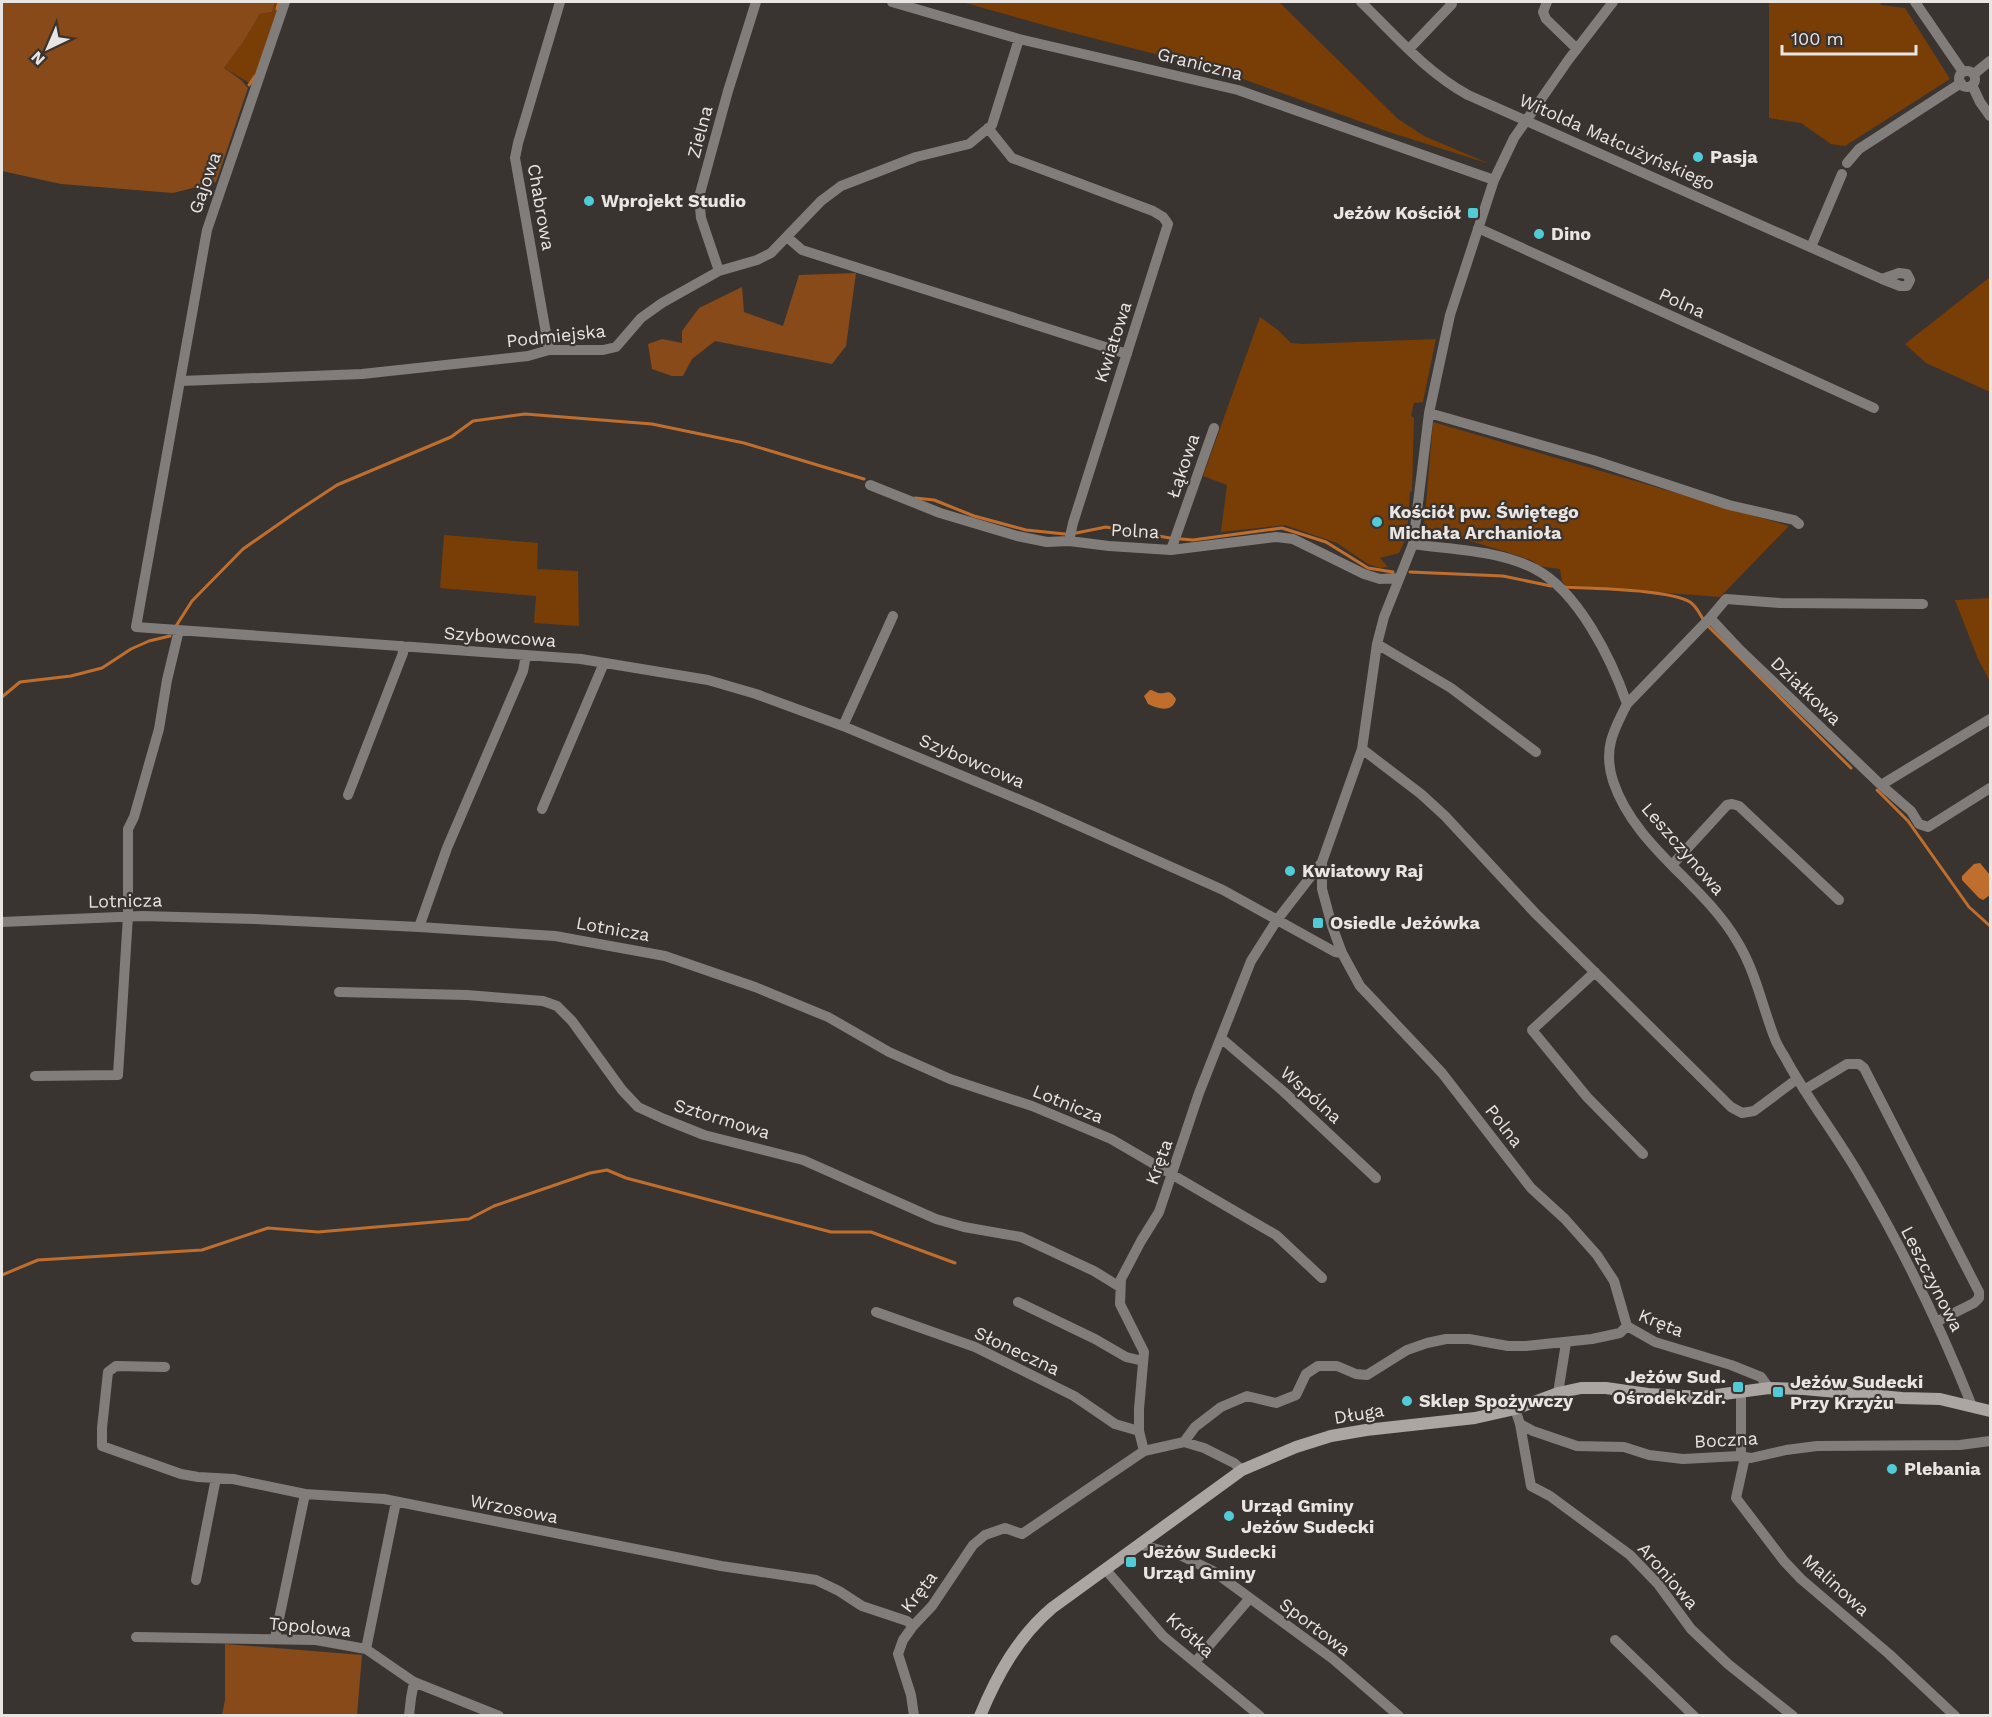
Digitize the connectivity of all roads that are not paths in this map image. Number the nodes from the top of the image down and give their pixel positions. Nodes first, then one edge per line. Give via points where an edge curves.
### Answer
1 (285, 2) edge
2 (560, 2) edge
3 (756, 2) edge
4 (892, 2) edge
5 (1360, 2) edge
6 (1450, 2) edge
7 (1547, 2) edge
8 (1613, 2) edge
9 (1915, 2) edge
10 (1019, 39) junction
11 (1409, 49) junction
12 (1577, 49) junction
13 (1990, 61) edge
14 (1967, 79) junction
15 (1990, 116) edge
16 (1527, 119) junction
17 (988, 128) junction
18 (1847, 163) dead end
19 (1842, 174) dead end
20 (1494, 180) junction
21 (1478, 228) junction
22 (787, 237) junction
23 (1811, 248) junction
24 (719, 271) junction
25 (1882, 279) dead end
26 (549, 350) junction
27 (1127, 354) junction
28 (181, 381) junction
29 (1874, 408) dead end
30 (1429, 413) junction
31 (1214, 428) dead end
32 (870, 485) dead end
33 (1799, 524) dead end
34 (1070, 541) junction
35 (1413, 544) junction
36 (1171, 550) junction
37 (1398, 578) junction
38 (1923, 604) dead end
39 (893, 616) dead end
40 (1705, 622) junction
41 (179, 630) junction
42 (1377, 644) junction
43 (402, 646) junction
44 (526, 655) junction
45 (604, 663) junction
46 (1627, 704) junction
47 (1990, 719) edge
48 (843, 726) junction
49 (1362, 749) junction
50 (1536, 752) dead end
51 (1881, 785) junction
52 (1990, 788) edge
53 (348, 795) dead end
54 (542, 810) dead end
55 (1322, 862) junction
56 (1672, 865) junction
57 (1839, 900) dead end
58 (128, 916) junction
59 (1277, 920) junction
60 (2, 922) edge
61 (419, 927) junction
62 (1342, 953) junction
63 (1594, 972) junction
64 (339, 992) dead end
65 (1221, 1038) junction
66 (35, 1076) dead end
67 (1797, 1079) junction
68 (1803, 1090) junction
69 (1643, 1154) dead end
70 (1173, 1174) junction
71 (1376, 1178) dead end
72 (1322, 1278) dead end
73 (1120, 1287) junction
74 (1018, 1302) dead end
75 (876, 1312) dead end
76 (1936, 1322) junction
77 (1627, 1326) junction
78 (1566, 1343) junction
79 (1143, 1361) junction
80 (165, 1367) dead end
81 (1769, 1388) junction
82 (1741, 1392) junction
83 (1558, 1393) junction
84 (1972, 1406) junction
85 (1515, 1409) junction
86 (1990, 1411) edge
87 (1520, 1424) junction
88 (1139, 1431) junction
89 (1990, 1441) edge
90 (1184, 1442) junction
91 (1144, 1451) junction
92 (1743, 1457) junction
93 (1242, 1470) junction
94 (216, 1478) junction
95 (305, 1494) junction
96 (396, 1502) junction
97 (1141, 1545) junction
98 (1106, 1570) junction
99 (196, 1581) dead end
100 (1250, 1598) junction
101 (913, 1626) junction
102 (136, 1637) dead end
103 (275, 1638) junction
104 (1615, 1640) dead end
105 (366, 1649) junction
106 (1195, 1662) junction
107 (414, 1683) junction
108 (410, 1716) edge
109 (499, 1716) edge
110 (914, 1716) edge
111 (980, 1716) edge
112 (1260, 1716) edge
113 (1399, 1716) edge
114 (1694, 1716) edge
115 (1793, 1716) edge
116 (1955, 1716) edge

1 - 28 street, Gajowa via 208,224
2 - 26 street, Chabrowa via 516,158
3 - 24 street, Zielna via 699,197 701,218
4 - 10 street, Graniczna
5 - 11 street, Witolda Małcużyńskiego
6 - 11 street
7 - 12 street via 1543,12 1546,19
8 - 12 street, Polna
9 - 14 street
10 - 17 street
10 - 20 street, Graniczna via 1238,90
11 - 16 street, Witolda Małcużyńskiego via 1447,83
12 - 16 street, Polna
13 - 14 street
14 - 15 street
14 - 18 street via 1859,149
16 - 20 street, Polna
16 - 23 street, Witolda Małcużyńskiego
17 - 22 street, Podmiejska via 969,144 916,157 841,186
17 - 27 street, Kwiatowa via 1012,158 1153,211 1168,224
19 - 23 street
20 - 21 street, Polna
21 - 29 street, Polna
21 - 30 street, Polna via 1450,315
22 - 24 street, Podmiejska via 771,253
22 - 27 street via 802,250
23 - 25 street, Witolda Małcużyńskiego
24 - 26 street, Podmiejska via 641,318 616,346 603,350
26 - 28 street, Podmiejska via 528,356 362,374
27 - 34 street, Kwiatowa
28 - 41 street, Szybowcowa via 136,627
30 - 33 street
30 - 35 street, Polna
31 - 36 street, Łąkowa
32 - 34 street, Polna via 940,513 1017,536 1047,542
34 - 36 street, Polna
35 - 37 street, Polna
35 - 46 street via 1503,557 1552,580 1584,616 1604,649
36 - 37 street, Polna via 1276,537 1293,539 1364,574 1380,579
37 - 42 street, Polna
38 - 40 street via 1726,599
39 - 48 street
40 - 46 street
40 - 51 street, Działkowa via 1738,648
41 - 43 street, Szybowcowa
41 - 58 street via 159,729 128,829
42 - 49 street, Polna
42 - 50 street via 1451,688
43 - 44 street, Szybowcowa
43 - 53 street via 403,653
44 - 45 street, Szybowcowa
44 - 61 street via 524,671 447,848
45 - 48 street, Szybowcowa via 708,680
45 - 54 street
46 - 56 street, Leszczynowa via 1607,752 1613,780 1639,830
47 - 51 street
48 - 59 street, Szybowcowa via 1223,890
49 - 55 street, Polna
49 - 63 street via 1445,816
51 - 52 street, Działkowa via 1923,826
55 - 59 street, Kręta
55 - 62 street, Polna via 1322,889
56 - 57 street via 1732,804
56 - 67 street, Leszczynowa via 1721,917 1738,942 1752,969 1775,1039
58 - 60 street, Lotnicza
58 - 61 street, Lotnicza
58 - 66 street via 118,1075
59 - 62 street
59 - 65 street, Kręta via 1251,961
61 - 70 street, Lotnicza via 555,936 664,956 828,1017 889,1052 1111,1139
62 - 77 street, Polna via 1360,986 1442,1073 1531,1188 1597,1255 1617,1288
63 - 67 street via 1731,1107 1742,1113 1754,1111
63 - 69 street via 1532,1030 1587,1097
64 - 73 street, Sztormowa via 467,994 550,1004 573,1021 622,1090 646,1111 704,1135 803,1160 936,1219 1021,1237
65 - 70 street, Kręta
65 - 71 street, Wspólna
67 - 68 street, Leszczynowa
68 - 76 street, Leszczynowa via 1861,1177
68 - 76 street via 1847,1064 1864,1068 1979,1292 1974,1303
70 - 72 street, Lotnicza via 1276,1235
70 - 73 street, Kręta via 1159,1212
73 - 79 street via 1120,1304 1144,1352
74 - 79 street via 1126,1357
75 - 88 street, Słoneczna via 975,1347 1074,1396 1115,1424
76 - 84 street, Leszczynowa
77 - 78 street, Kręta via 1620,1333
77 - 81 street, Kręta via 1655,1341 1761,1377
78 - 83 street
78 - 90 street, Kręta via 1508,1346 1446,1339 1407,1350 1367,1375 1337,1366 1318,1366 1306,1374 1296,1395 1276,1403 1247,1396 1221,1407
79 - 88 street
80 - 94 street, Wrzosowa via 110,1369 102,1446 181,1474
81 - 82 street, Długa
81 - 84 street, Długa via 1940,1399
82 - 83 street, Długa via 1701,1397 1581,1388
82 - 92 street, Malinowa
83 - 85 street, Długa
84 - 86 street, Długa
85 - 87 street
85 - 93 street, Długa via 1475,1418 1331,1436
87 - 92 street, Boczna via 1577,1446 1624,1447 1683,1459
87 - 115 street, Aroniowa via 1531,1486 1630,1555 1658,1584 1691,1629
88 - 91 street
89 - 92 street, Boczna via 1960,1445 1817,1446
90 - 91 street
90 - 93 street via 1209,1450
91 - 101 street, Kręta via 1022,1534 1005,1528 985,1535 973,1545 932,1606
92 - 116 street, Malinowa via 1736,1498 1784,1561
93 - 97 street, Długa
94 - 95 street, Wrzosowa
94 - 99 street
95 - 96 street, Wrzosowa
95 - 103 street
96 - 101 street, Wrzosowa via 710,1564 816,1580 862,1606
96 - 105 street
97 - 98 street, Długa
97 - 100 street, Sportowa via 1180,1555 1213,1571
98 - 106 street, Krótka via 1163,1636
98 - 111 street, Długa via 1027,1631 998,1677
100 - 106 street
100 - 113 street, Sportowa via 1333,1659
101 - 110 street, Kręta via 898,1654
102 - 103 street, Topolowa
103 - 105 street, Topolowa
104 - 114 street
105 - 107 street, Topolowa
106 - 112 street, Krótka
107 - 108 street
107 - 109 street, Topolowa

